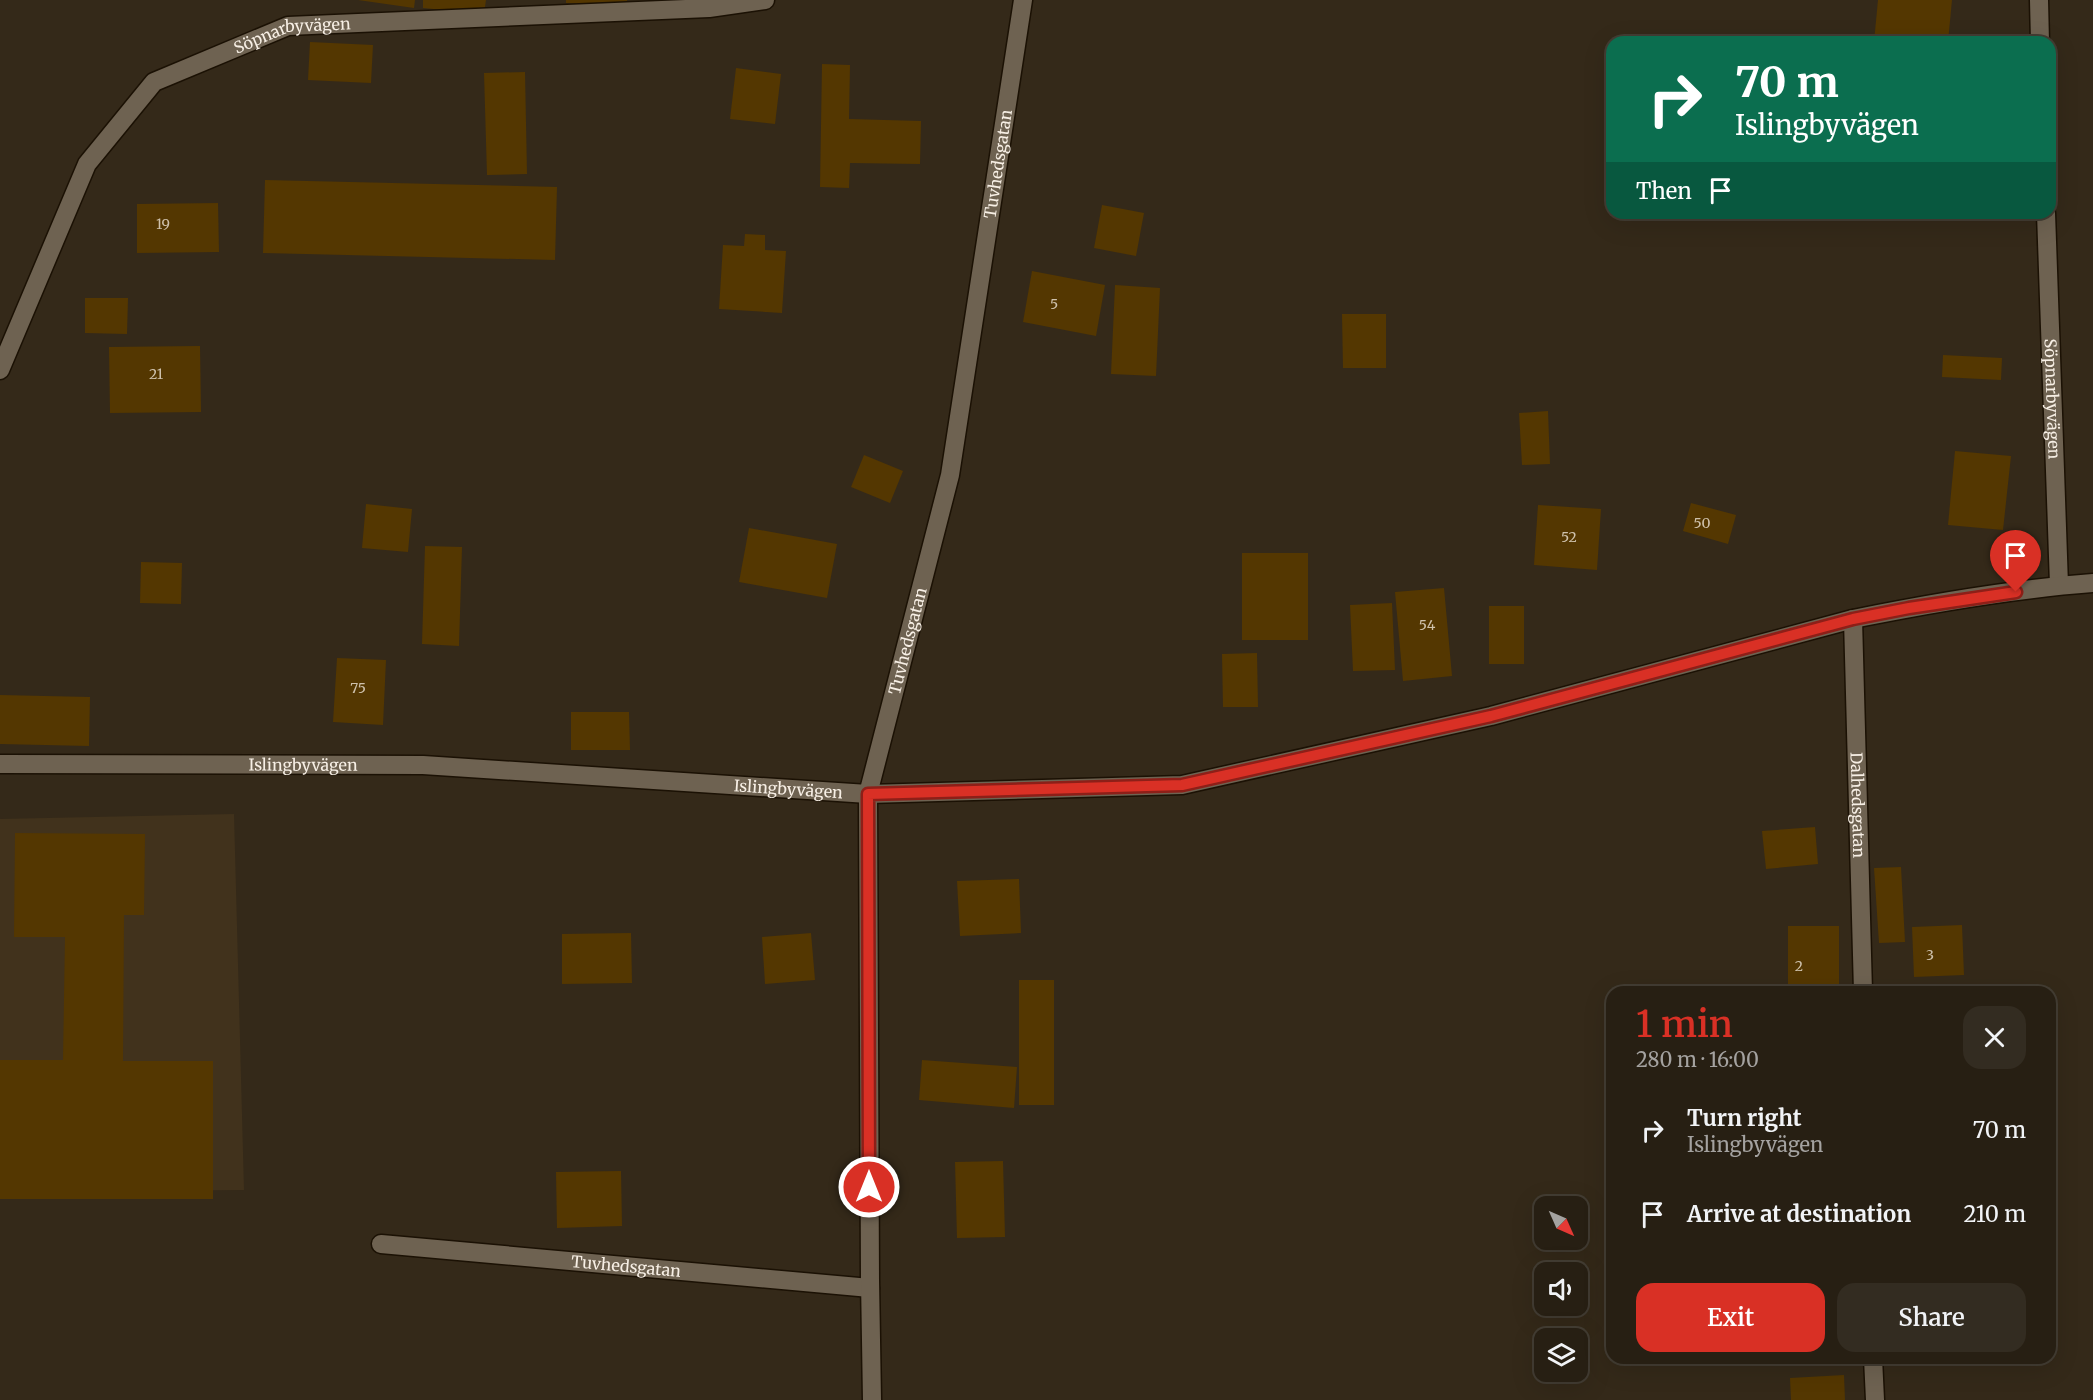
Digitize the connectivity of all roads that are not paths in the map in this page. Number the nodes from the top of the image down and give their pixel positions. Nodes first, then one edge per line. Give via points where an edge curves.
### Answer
1 (765, 0) edge
2 (1023, 0) edge
3 (2039, 0) edge
4 (2040, 36) edge
5 (2046, 219) edge
6 (0, 370) edge
7 (2093, 583) edge
8 (2059, 585) junction
9 (1853, 619) junction
10 (0, 764) edge
11 (868, 794) junction
12 (1863, 986) edge
13 (381, 1244) dead end
14 (870, 1288) junction
15 (1874, 1364) edge
16 (872, 1400) edge
17 (1875, 1400) edge

1 - 6 street, Söpnarbyvägen via 709,8 288,26 154,82 87,165
2 - 11 street, Tuvhedsgatan via 950,475
3 - 4 street
5 - 8 street, Söpnarbyvägen
7 - 8 street, Islingbyvägen
8 - 9 street, Islingbyvägen
9 - 11 street, Islingbyvägen via 1491,716 1182,785
9 - 12 street, Dalhedsgatan
10 - 11 street, Islingbyvägen via 423,765
11 - 14 street, Tuvhedsgatan
13 - 14 street, Tuvhedsgatan
14 - 16 street, Tuvhedsgatan
15 - 17 street

